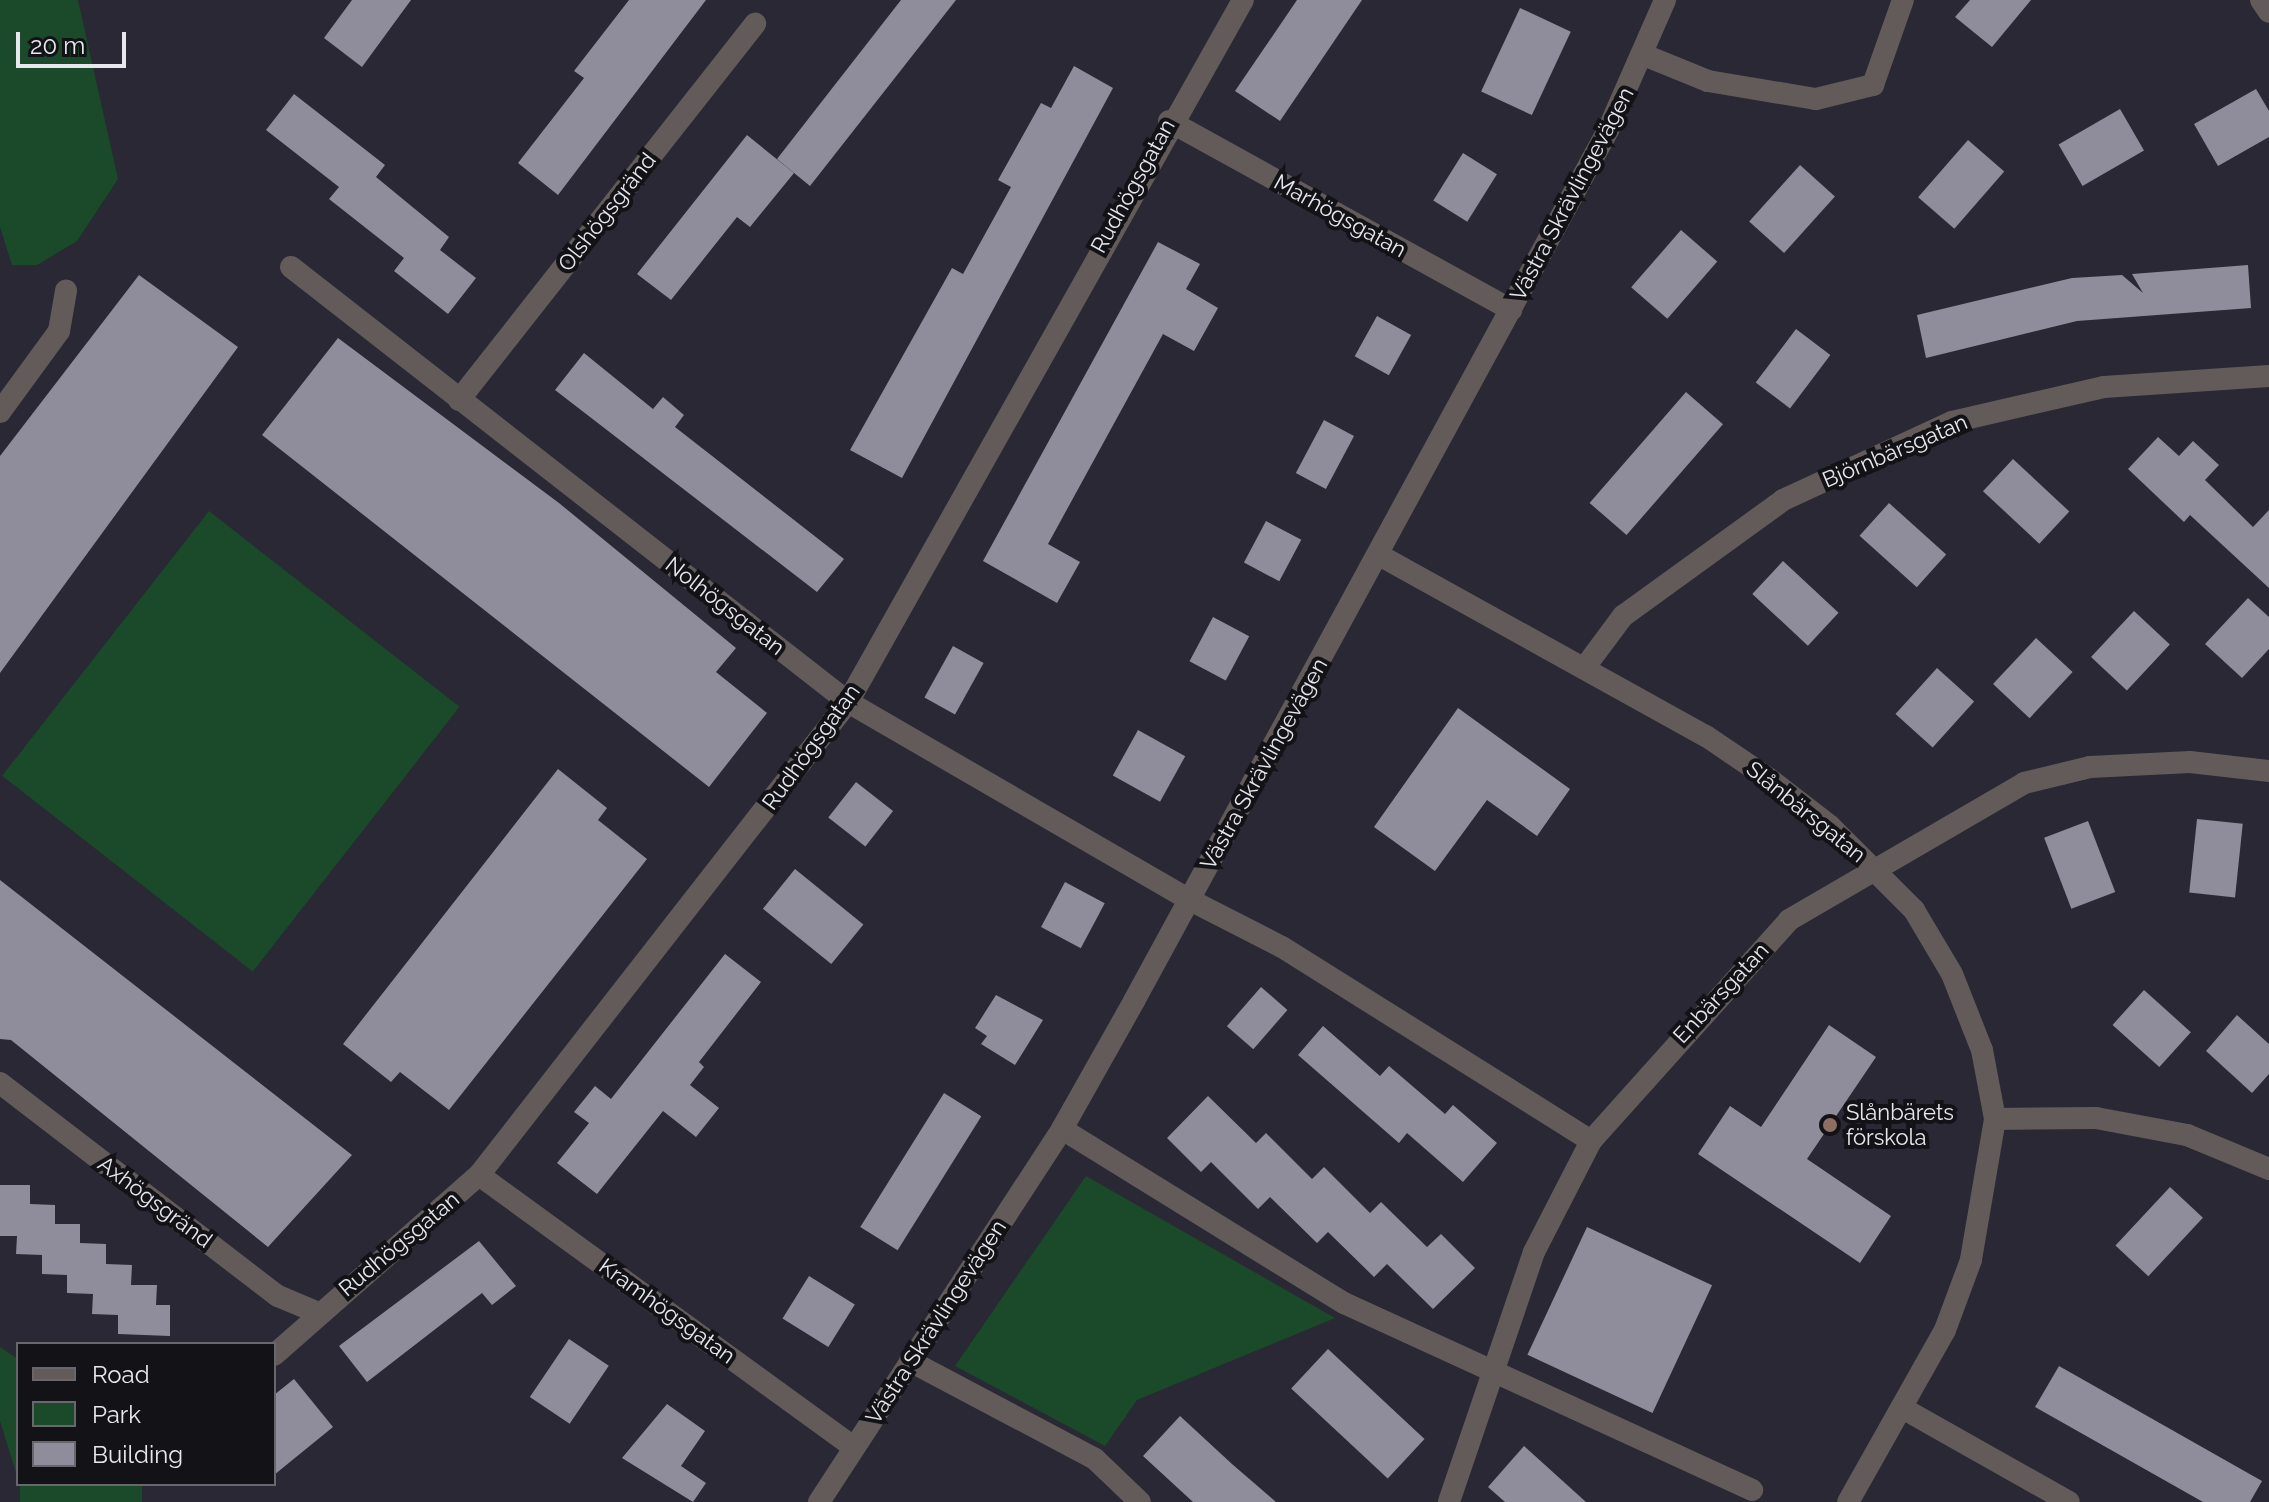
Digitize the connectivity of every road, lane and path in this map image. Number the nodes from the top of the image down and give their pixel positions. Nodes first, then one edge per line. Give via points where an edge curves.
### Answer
1 (1243, 0) edge
2 (1665, 0) edge
3 (1903, 0) edge
4 (2261, 0) edge
5 (2269, 12) edge
6 (755, 24) dead end
7 (1644, 55) junction
8 (1169, 121) junction
9 (291, 267) dead end
10 (66, 291) dead end
11 (1511, 310) junction
12 (2269, 376) edge
13 (459, 400) junction
14 (0, 412) edge
15 (1379, 555) junction
16 (1585, 667) junction
17 (848, 702) junction
18 (2269, 771) edge
19 (1872, 867) junction
20 (1190, 900) junction
21 (0, 1083) edge
22 (1995, 1119) junction
23 (1062, 1129) junction
24 (1591, 1141) junction
25 (2269, 1169) edge
26 (479, 1175) junction
27 (316, 1312) junction
28 (276, 1353) edge
29 (910, 1361) junction
30 (1487, 1373) junction
31 (1904, 1409) junction
32 (854, 1447) junction
33 (1752, 1490) dead end
34 (819, 1502) edge
35 (1140, 1502) edge
36 (1449, 1502) edge
37 (1848, 1502) edge
38 (2069, 1502) edge

1 - 8 street, Rudhögsgatan
2 - 7 street, Västra Skrävlingevägen
3 - 7 street via 1873,85 1816,99 1708,81
4 - 5 street
6 - 13 street, Olshögsgränd
7 - 11 street, Västra Skrävlingevägen
8 - 11 street, Marhögsgatan
8 - 17 street, Rudhögsgatan
9 - 13 street, Nolhögsgatan
10 - 14 street via 59,331
11 - 15 street, Västra Skrävlingevägen
12 - 16 street, Björnbärsgatan via 2104,387 1952,422 1783,500 1623,616
13 - 17 street, Nolhögsgatan
15 - 16 street, Slånbärsgatan
15 - 20 street, Västra Skrävlingevägen
16 - 19 street, Slånbärsgatan via 1768,778
17 - 20 street, Nolhögsgatan
17 - 26 street, Rudhögsgatan
18 - 19 street via 2190,762 2090,767 2024,783
19 - 22 street, Slånbärsgatan via 1914,910 1952,974 1982,1050
19 - 24 street, Enbärsgatan via 1789,920
20 - 23 street, Västra Skrävlingevägen
20 - 24 street, Nolhögsgatan via 1282,947
21 - 27 street, Axhögsgränd via 278,1296
22 - 25 street via 2126,1124 2187,1135
22 - 31 street, Slånbärsgatan via 1971,1260
23 - 29 street, Västra Skrävlingevägen
23 - 30 street via 1344,1303
24 - 30 street, Enbärsgatan via 1534,1252
26 - 27 street, Rudhögsgatan
26 - 32 street, Kramhögsgatan
27 - 28 street, Rudhögsgatan
29 - 32 street, Västra Skrävlingevägen
29 - 35 street via 1095,1459
30 - 33 street
30 - 36 street, Enbärsgatan
31 - 37 street, Slånbärsgatan
31 - 38 street
32 - 34 street, Västra Skrävlingevägen

